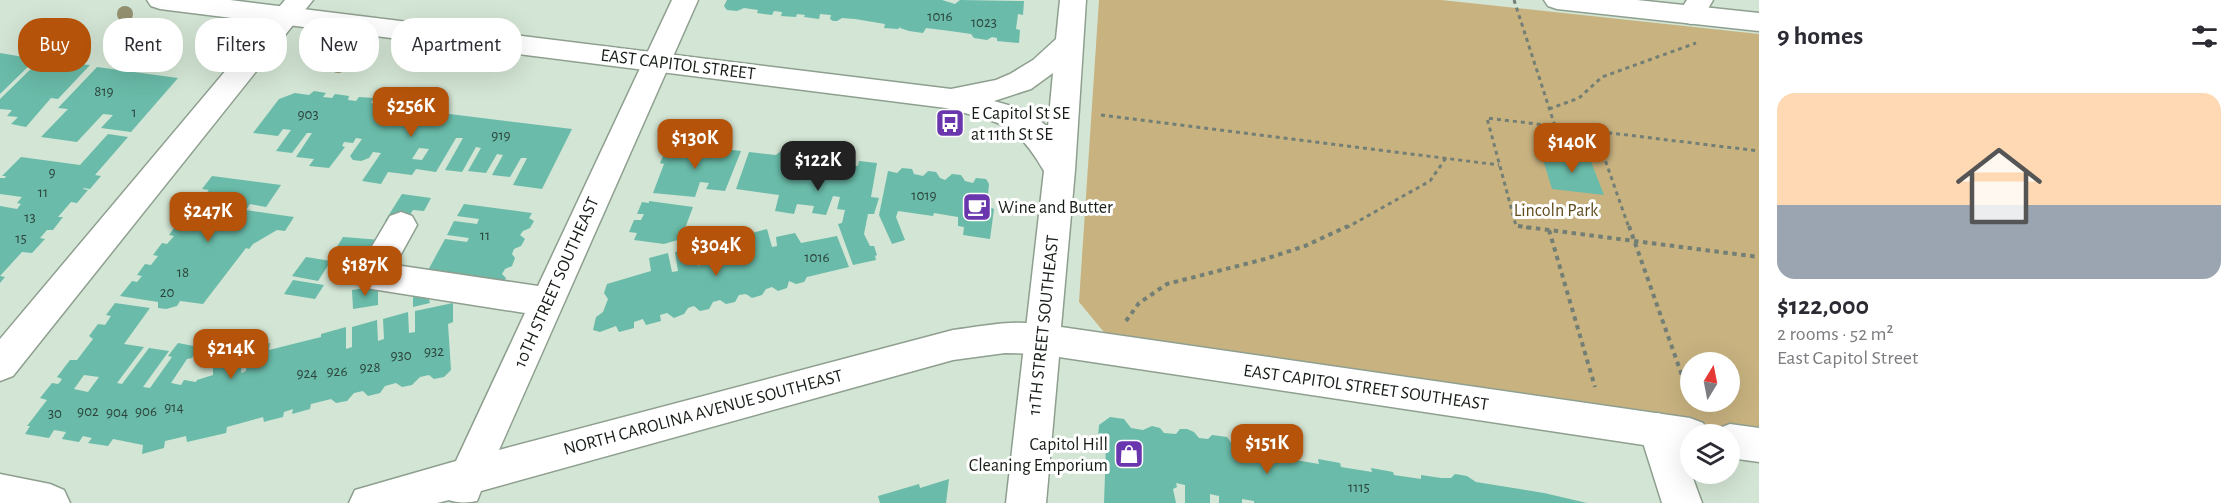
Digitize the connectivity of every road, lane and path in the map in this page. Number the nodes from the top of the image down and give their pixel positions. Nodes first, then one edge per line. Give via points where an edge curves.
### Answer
1 (160, 0) edge
2 (685, 0) edge
3 (1073, 0) edge
4 (1514, 0) edge
5 (1557, 0) edge
6 (1696, 7) edge
7 (293, 8) edge
8 (1759, 22) edge
9 (1704, 40) dead end
10 (1069, 43) junction
11 (656, 62) junction
12 (946, 98) junction
13 (1550, 109) junction
14 (1101, 115) dead end
15 (1555, 126) junction
16 (1595, 131) junction
17 (1759, 151) edge
18 (1446, 158) junction
19 (1499, 165) junction
20 (1060, 170) junction
21 (401, 225) dead end
22 (1549, 230) junction
23 (1634, 241) junction
24 (1759, 257) edge
25 (548, 302) junction
26 (1122, 325) dead end
27 (1041, 339) junction
28 (0, 365) edge
29 (1680, 370) edge
30 (1598, 395) dead end
31 (1674, 433) edge
32 (1740, 442) edge
33 (1759, 445) edge
34 (462, 489) edge
35 (0, 493) edge
36 (50, 503) edge
37 (369, 503) edge
38 (1026, 503) edge
39 (1682, 503) edge

1 - 7 main road, EAST CAPITOL STREET
2 - 11 main road, 10TH STREET SOUTHEAST
3 - 10 main road, 11TH STREET SOUTHEAST
4 - 13 path
5 - 6 main road
6 - 8 main road
7 - 11 main road, EAST CAPITOL STREET
7 - 28 main road
9 - 13 path via 1602,77 1581,99
10 - 12 main road via 1034,76 1019,84
10 - 20 main road, 11TH STREET SOUTHEAST
11 - 12 main road, EAST CAPITOL STREET
11 - 25 main road, 10TH STREET SOUTHEAST
12 - 20 main road via 1016,117 1039,136
13 - 15 path
14 - 18 path
15 - 16 path
15 - 19 path via 1487,118
16 - 17 path
16 - 23 path
18 - 19 path
18 - 26 path via 1430,181 1391,205 1331,235 1265,259 1167,284 1139,303
19 - 22 path via 1516,226
20 - 27 main road, 11TH STREET SOUTHEAST
21 - 25 main road via 372,275
22 - 23 path
22 - 30 path
23 - 24 path
23 - 29 path
25 - 34 main road, 10TH STREET SOUTHEAST
27 - 31 main road, EAST CAPITOL STREET SOUTHEAST
27 - 34 main road, NORTH CAROLINA AVENUE SOUTHEAST via 1005,338 953,345
27 - 38 main road, 11TH STREET SOUTHEAST
31 - 39 main road
32 - 33 main road
34 - 37 main road, NORTH CAROLINA AVENUE SOUTHEAST
35 - 36 main road

